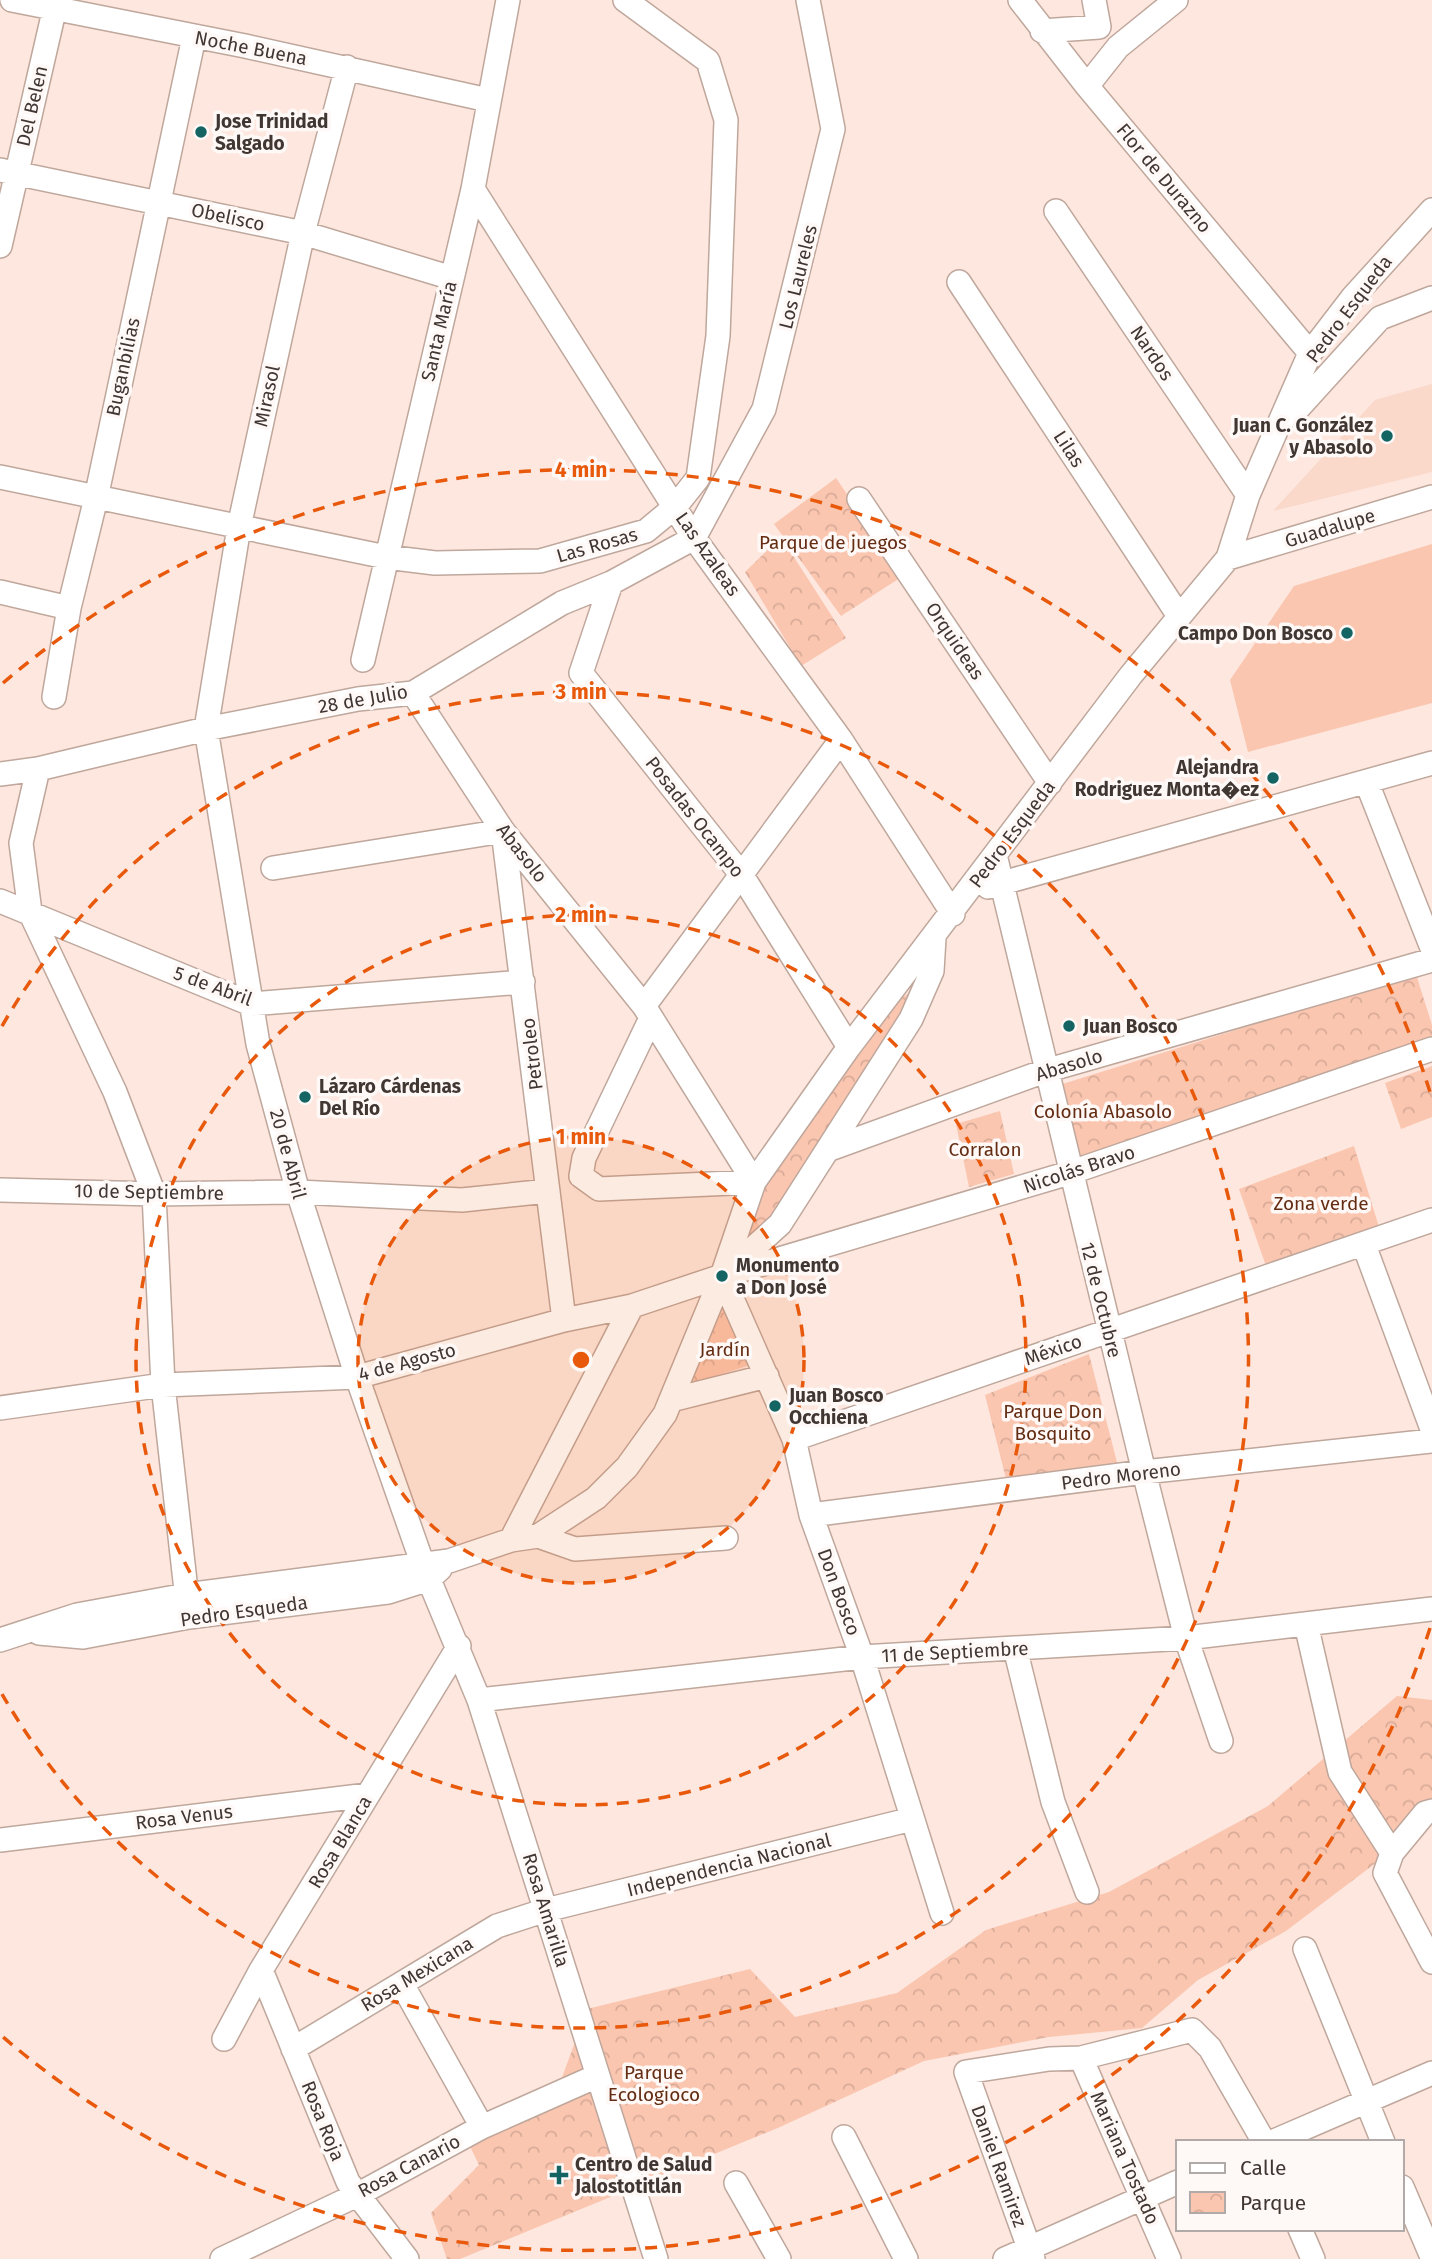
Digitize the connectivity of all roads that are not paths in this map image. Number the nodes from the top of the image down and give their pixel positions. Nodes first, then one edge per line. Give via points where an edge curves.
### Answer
1 (12, 0) edge
2 (508, 0) edge
3 (625, 0) edge
4 (808, 0) edge
5 (1020, 0) edge
6 (1094, 0) edge
7 (1176, 0) edge
8 (55, 7) junction
9 (1099, 27) junction
10 (1042, 31) junction
11 (194, 37) junction
12 (1118, 47) junction
13 (346, 67) junction
14 (1087, 86) junction
15 (488, 100) junction
16 (8, 171) edge
17 (472, 189) junction
18 (157, 202) junction
19 (1432, 210) edge
20 (1056, 211) dead end
21 (303, 233) junction
22 (0, 246) edge
23 (452, 278) junction
24 (959, 282) dead end
25 (1432, 298) edge
26 (1310, 353) junction
27 (1280, 428) junction
28 (0, 477) edge
29 (1248, 495) junction
30 (1432, 497) edge
31 (96, 498) junction
32 (859, 499) dead end
33 (675, 507) junction
34 (239, 527) junction
35 (694, 538) junction
36 (386, 557) junction
37 (1228, 558) junction
38 (611, 583) junction
39 (0, 592) edge
40 (69, 608) junction
41 (1179, 616) junction
42 (363, 660) dead end
43 (413, 692) junction
44 (54, 697) dead end
45 (206, 729) junction
46 (841, 740) junction
47 (1432, 763) edge
48 (38, 769) junction
49 (0, 774) edge
50 (1050, 783) junction
51 (1367, 783) junction
52 (503, 831) junction
53 (995, 855) junction
54 (273, 867) dead end
55 (741, 874) junction
56 (1002, 883) junction
57 (968, 893) junction
58 (0, 901) edge
59 (30, 912) junction
60 (953, 914) junction
61 (934, 938) junction
62 (1432, 948) edge
63 (1432, 960) edge
64 (523, 982) junction
65 (251, 1004) junction
66 (647, 1012) junction
67 (849, 1047) junction
68 (1432, 1049) edge
69 (1045, 1071) junction
70 (830, 1149) junction
71 (1069, 1173) junction
72 (754, 1182) junction
73 (0, 1190) edge
74 (548, 1191) junction
75 (298, 1192) junction
76 (154, 1194) junction
77 (1432, 1220) edge
78 (1364, 1245) junction
79 (722, 1276) junction
80 (632, 1306) junction
81 (564, 1320) junction
82 (1109, 1330) junction
83 (767, 1376) junction
84 (357, 1377) junction
85 (163, 1385) junction
86 (671, 1400) junction
87 (0, 1408) edge
88 (1432, 1429) edge
89 (794, 1439) junction
90 (1432, 1441) edge
91 (1144, 1472) junction
92 (811, 1515) junction
93 (538, 1536) junction
94 (726, 1538) dead end
95 (511, 1540) junction
96 (426, 1572) junction
97 (187, 1606) junction
98 (1432, 1609) edge
99 (1306, 1624) junction
100 (1186, 1638) junction
101 (0, 1640) edge
102 (459, 1646) junction
103 (1015, 1648) junction
104 (862, 1657) junction
105 (479, 1700) junction
106 (1221, 1741) dead end
107 (368, 1795) junction
108 (1432, 1811) edge
109 (912, 1819) junction
110 (0, 1840) edge
111 (1392, 1853) junction
112 (1087, 1892) dead end
113 (546, 1910) junction
114 (942, 1913) dead end
115 (1306, 1949) dead end
116 (1432, 1962) edge
117 (261, 1970) junction
118 (402, 1984) junction
119 (224, 2039) dead end
120 (293, 2049) junction
121 (1081, 2058) junction
122 (1432, 2073) edge
123 (597, 2076) junction
124 (1366, 2100) junction
125 (482, 2127) junction
126 (844, 2137) dead end
127 (1263, 2140) edge
128 (1276, 2140) edge
129 (1382, 2140) edge
130 (736, 2183) dead end
131 (1176, 2183) edge
132 (1404, 2192) edge
133 (357, 2195) junction
134 (1143, 2197) junction
135 (1301, 2231) edge
136 (1031, 2254) edge
137 (1432, 2257) edge
138 (222, 2259) edge
139 (407, 2259) edge
140 (656, 2259) edge
141 (779, 2259) edge
142 (906, 2259) edge
143 (1005, 2259) edge
144 (1169, 2259) edge
145 (1312, 2259) edge

1 - 8 street, Noche Buena
2 - 15 street, Santa María
3 - 33 street, Las Rosas via 708,61 726,120 718,336 698,478
4 - 35 street, Los Laureles via 833,129 764,409
5 - 10 street, Flor de Durazno
6 - 9 street
7 - 12 street
8 - 11 street, Noche Buena
8 - 16 street, Del Belen
9 - 10 street
9 - 12 street
10 - 14 street, Flor de Durazno
11 - 13 street, Noche Buena
11 - 18 street, Buganbilias
12 - 14 street
13 - 15 street, Noche Buena
13 - 21 street, Mirasol
14 - 26 street, Flor de Durazno
15 - 17 street, Santa María
16 - 18 street, Obelisco
16 - 22 street, Del Belen
17 - 23 street, Santa María
17 - 33 street, Las Azaleas
18 - 21 street, Obelisco
18 - 31 street, Buganbilias
19 - 26 street, Pedro Esqueda via 1353,297
20 - 29 street, Nardos
21 - 23 street, Obelisco
21 - 34 street, Mirasol
23 - 36 street, Santa María
24 - 41 street, Lilas
25 - 27 street via 1380,318
26 - 27 street, Pedro Esqueda
27 - 29 street, Pedro Esqueda
28 - 31 street, Las Rosas
29 - 37 street, Pedro Esqueda
30 - 37 street, Guadalupe
31 - 34 street, Las Rosas
31 - 40 street, Buganbilias
32 - 50 street, Orquideas
33 - 35 street, Las Azaleas
33 - 36 street, Las Rosas via 646,531 540,561 435,563
34 - 36 street, Las Rosas
34 - 45 street, Mirasol
35 - 38 street, 28 de Julio
35 - 46 street, Las Azaleas
36 - 42 street, Santa María
37 - 41 street, Pedro Esqueda
38 - 43 street, 28 de Julio via 562,603
38 - 55 street, Posadas Ocampo via 581,673
39 - 40 street
40 - 44 street, Buganbilias
41 - 50 street, Pedro Esqueda
43 - 45 street, 28 de Julio
43 - 52 street, Abasolo
45 - 48 street, 28 de Julio
45 - 65 street, 20 de Abril
46 - 55 street
46 - 60 street, Las Azaleas
47 - 51 street
48 - 49 street, 28 de Julio
48 - 59 street via 20,844
50 - 53 street, Pedro Esqueda
51 - 56 street
51 - 62 street
52 - 54 street
52 - 64 street, Petroleo
52 - 66 street, Abasolo
53 - 56 street, 12 de Octubre
53 - 57 street, Pedro Esqueda
55 - 66 street
55 - 67 street, Posadas Ocampo
56 - 57 street
56 - 69 street, 12 de Octubre
57 - 60 street, Pedro Esqueda
58 - 59 street, 5 de Abril
59 - 65 street, 5 de Abril
59 - 76 street via 114,1092
60 - 61 street, Pedro Esqueda
61 - 67 street, Pedro Esqueda
61 - 70 street, Pedro Esqueda via 932,971 911,1019
63 - 69 street, Abasolo
64 - 65 street, 5 de Abril
64 - 74 street, Petroleo
65 - 75 street, 20 de Abril
66 - 72 street, Abasolo
66 - 72 street via 584,1158 581,1176 599,1189
67 - 72 street, Pedro Esqueda
68 - 71 street, Nicolás Bravo
69 - 70 street, Abasolo
69 - 71 street, 12 de Octubre
70 - 79 street, Pedro Esqueda via 780,1224
71 - 79 street, Nicolás Bravo
71 - 82 street, 12 de Octubre
72 - 79 street, Pedro Esqueda
73 - 76 street, 10 de Septiembre
74 - 75 street, 10 de Septiembre via 462,1200
74 - 81 street, Petroleo
75 - 76 street, 10 de Septiembre
75 - 84 street, 20 de Abril
76 - 85 street
77 - 78 street, México
78 - 82 street, México
78 - 88 street
79 - 80 street, 4 de Agosto
79 - 83 street, Don Bosco
79 - 86 street, Pedro Esqueda
80 - 81 street, 4 de Agosto
80 - 95 street
81 - 84 street, 4 de Agosto
82 - 89 street, México
82 - 91 street, 12 de Octubre
83 - 86 street
83 - 89 street, Don Bosco
84 - 85 street, 4 de Agosto
84 - 96 street, 20 de Abril
85 - 87 street, 4 de Agosto
85 - 97 street
86 - 93 street, Pedro Esqueda via 627,1467 596,1498
89 - 92 street, Don Bosco
90 - 91 street, Pedro Moreno
91 - 92 street, Pedro Moreno
91 - 100 street, 12 de Octubre
92 - 104 street, Don Bosco
93 - 94 street via 575,1549
93 - 95 street, Pedro Esqueda
95 - 96 street, Pedro Esqueda
96 - 97 street, Pedro Esqueda via 388,1592
96 - 102 street, Rosa Amarilla
97 - 101 street, Pedro Esqueda via 83,1637 33,1632
98 - 99 street, 11 de Septiembre
99 - 100 street, 11 de Septiembre
99 - 111 street via 1340,1772
100 - 103 street, 11 de Septiembre
100 - 106 street, 12 de Octubre
102 - 105 street, Rosa Amarilla
102 - 107 street, Rosa Blanca
103 - 104 street, 11 de Septiembre
103 - 112 street via 1053,1802
104 - 105 street, 11 de Septiembre
104 - 109 street, Don Bosco
105 - 113 street, Rosa Amarilla
107 - 110 street, Rosa Venus
107 - 117 street, Rosa Blanca
108 - 111 street via 1425,1813
109 - 113 street, Independencia Nacional
109 - 114 street, Don Bosco
111 - 116 street via 1385,1873
113 - 118 street, Rosa Mexicana via 497,1926
113 - 123 street, Rosa Amarilla
115 - 124 street
117 - 119 street, Rosa Blanca
117 - 120 street, Rosa Roja
118 - 120 street, Rosa Mexicana
118 - 125 street
120 - 133 street, Rosa Roja
121 - 127 street via 1192,2030 1210,2048
121 - 134 street, Mariana Tostado
121 - 136 street, Daniel Ramirez via 966,2072
122 - 124 street
123 - 125 street, Rosa Canario
123 - 140 street, Rosa Amarilla
124 - 128 street
124 - 129 street
125 - 133 street, Rosa Canario
126 - 142 street
130 - 141 street
131 - 134 street
132 - 137 street
133 - 138 street, Rosa Canario
133 - 139 street, Rosa Roja
134 - 136 street
134 - 144 street, Mariana Tostado
135 - 145 street
136 - 143 street

